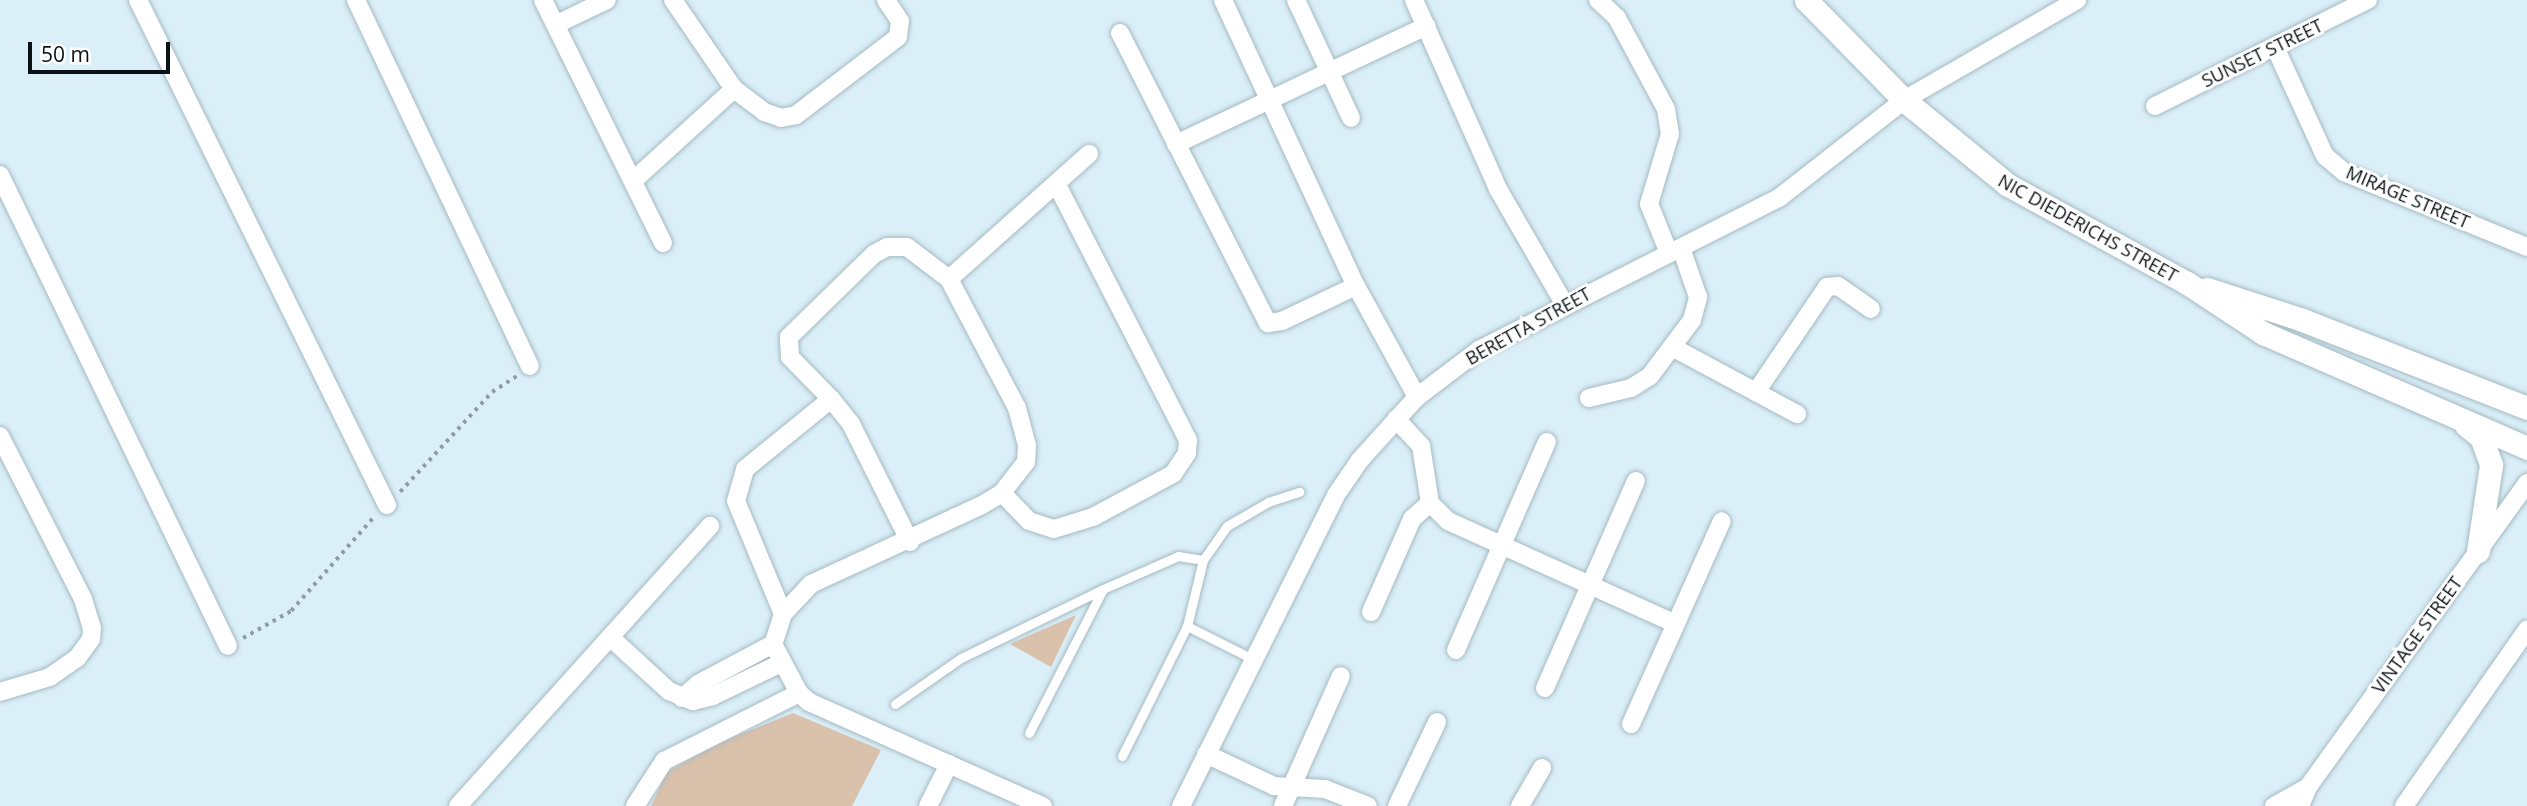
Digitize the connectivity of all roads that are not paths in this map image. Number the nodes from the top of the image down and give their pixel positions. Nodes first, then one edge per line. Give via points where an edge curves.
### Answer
1 (138, 0) edge
2 (356, 0) edge
3 (543, 0) edge
4 (607, 0) edge
5 (673, 0) edge
6 (886, 0) edge
7 (1223, 0) edge
8 (1296, 0) edge
9 (1414, 0) edge
10 (1598, 0) edge
11 (1806, 0) edge
12 (2077, 0) edge
13 (2368, 0) edge
14 (557, 24) junction
15 (1427, 26) junction
16 (1120, 33) dead end
17 (2275, 47) junction
18 (1329, 70) junction
19 (734, 89) junction
20 (1270, 98) junction
21 (1904, 100) junction
22 (2155, 106) dead end
23 (1351, 118) dead end
24 (1176, 144) junction
25 (1089, 154) dead end
26 (0, 175) edge
27 (635, 178) junction
28 (1057, 185) junction
29 (663, 243) dead end
30 (2527, 247) edge
31 (1675, 251) junction
32 (948, 279) junction
33 (2187, 283) junction
34 (1356, 286) junction
35 (1565, 305) junction
36 (1871, 309) dead end
37 (1672, 347) junction
38 (530, 366) dead end
39 (1756, 392) junction
40 (1418, 397) junction
41 (1589, 398) dead end
42 (831, 399) junction
43 (2527, 408) edge
44 (1797, 414) dead end
45 (2458, 418) junction
46 (1396, 419) junction
47 (0, 436) edge
48 (1547, 442) dead end
49 (2527, 448) edge
50 (1636, 481) dead end
51 (2527, 483) edge
52 (1299, 492) dead end
53 (1002, 493) junction
54 (1430, 503) junction
55 (387, 505) dead end
56 (1722, 521) dead end
57 (710, 526) dead end
58 (909, 542) junction
59 (1502, 545) junction
60 (2478, 551) junction
61 (1203, 560) junction
62 (1591, 585) junction
63 (1103, 589) junction
64 (1371, 612) dead end
65 (783, 614) junction
66 (1676, 624) junction
67 (1187, 626) junction
68 (2527, 630) edge
69 (610, 637) junction
70 (773, 644) junction
71 (228, 646) dead end
72 (1455, 650) dead end
73 (1253, 659) junction
74 (781, 663) junction
75 (1340, 676) dead end
76 (1545, 688) dead end
77 (0, 692) edge
78 (799, 693) junction
79 (682, 698) junction
80 (895, 704) dead end
81 (1437, 723) dead end
82 (1631, 724) dead end
83 (1029, 733) dead end
84 (1206, 754) junction
85 (1122, 756) dead end
86 (948, 764) junction
87 (1542, 768) dead end
88 (2308, 787) junction
89 (1291, 788) junction
90 (458, 806) edge
91 (635, 806) edge
92 (928, 806) edge
93 (1043, 806) edge
94 (1181, 806) edge
95 (1283, 806) edge
96 (1368, 806) edge
97 (1397, 806) edge
98 (1520, 806) edge
99 (2274, 806) edge
100 (2300, 806) edge
101 (2404, 806) edge

1 - 55 street
2 - 38 street
3 - 14 street
4 - 14 street
5 - 19 street
6 - 19 street via 900,21 898,37 796,115 781,118 764,112
7 - 20 street
8 - 18 street
9 - 15 street
10 - 31 street via 1617,18 1666,109 1670,134 1651,184 1649,204
11 - 21 street, NIC DIEDERICHS STREET
12 - 21 street, BERETTA STREET
13 - 17 street, SUNSET STREET
14 - 27 street
15 - 18 street
15 - 35 street via 1498,188
16 - 24 street
17 - 22 street, SUNSET STREET
17 - 30 street, MIRAGE STREET via 2320,146 2344,172
18 - 20 street
18 - 23 street
19 - 27 street
20 - 24 street
20 - 34 street
21 - 31 street, BERETTA STREET via 1780,197
21 - 33 street, NIC DIEDERICHS STREET via 2008,185
24 - 34 street via 1268,323 1282,321
25 - 28 street
26 - 71 street
27 - 29 street
28 - 32 street
28 - 53 street via 1188,440 1187,453 1173,474 1093,517 1054,529 1029,521
31 - 35 street, BERETTA STREET
31 - 37 street via 1699,297 1692,320
32 - 42 street via 918,253 887,247 811,311 786,347
32 - 53 street via 1024,432 1026,462
33 - 43 street, NIC DIEDERICHS STREET via 2300,318
33 - 45 street, NIC DIEDERICHS STREET via 2263,333
34 - 40 street
35 - 40 street, BERETTA STREET via 1479,350
36 - 39 street via 1838,286 1827,287
37 - 39 street
37 - 41 street via 1641,383
39 - 44 street
40 - 46 street, BERETTA STREET
42 - 58 street via 851,424
42 - 65 street via 762,452 745,469 738,487 742,522
45 - 49 street, NIC DIEDERICHS STREET
45 - 60 street via 2481,438 2491,465
46 - 54 street via 1421,446
46 - 73 street, BERETTA STREET via 1336,495
47 - 77 street via 83,599 92,628 91,639 77,659 50,677
48 - 59 street
50 - 62 street
51 - 60 street, VINTAGE STREET
52 - 61 lane via 1268,502 1227,526
53 - 58 street
54 - 59 street via 1448,521
54 - 64 street via 1412,519
56 - 66 street
57 - 69 street
58 - 65 street via 811,584
59 - 62 street
59 - 72 street
60 - 88 street, VINTAGE STREET
61 - 63 lane via 1178,555
61 - 67 lane
62 - 66 street
62 - 76 street
63 - 80 lane via 961,658
63 - 83 lane
65 - 70 street
66 - 82 street
67 - 73 lane
67 - 85 lane
68 - 101 street
69 - 79 street
69 - 90 street
70 - 74 street
70 - 79 street via 698,684
73 - 84 street, BERETTA STREET
74 - 78 street
74 - 79 street via 703,700
75 - 89 street
78 - 86 street
78 - 91 street via 664,761
81 - 97 street
84 - 89 street via 1274,786
84 - 94 street, BERETTA STREET
86 - 92 street
86 - 93 street
87 - 98 street
88 - 99 street, VINTAGE STREET
88 - 100 street, VINTAGE STREET
89 - 95 street
89 - 96 street via 1325,789

